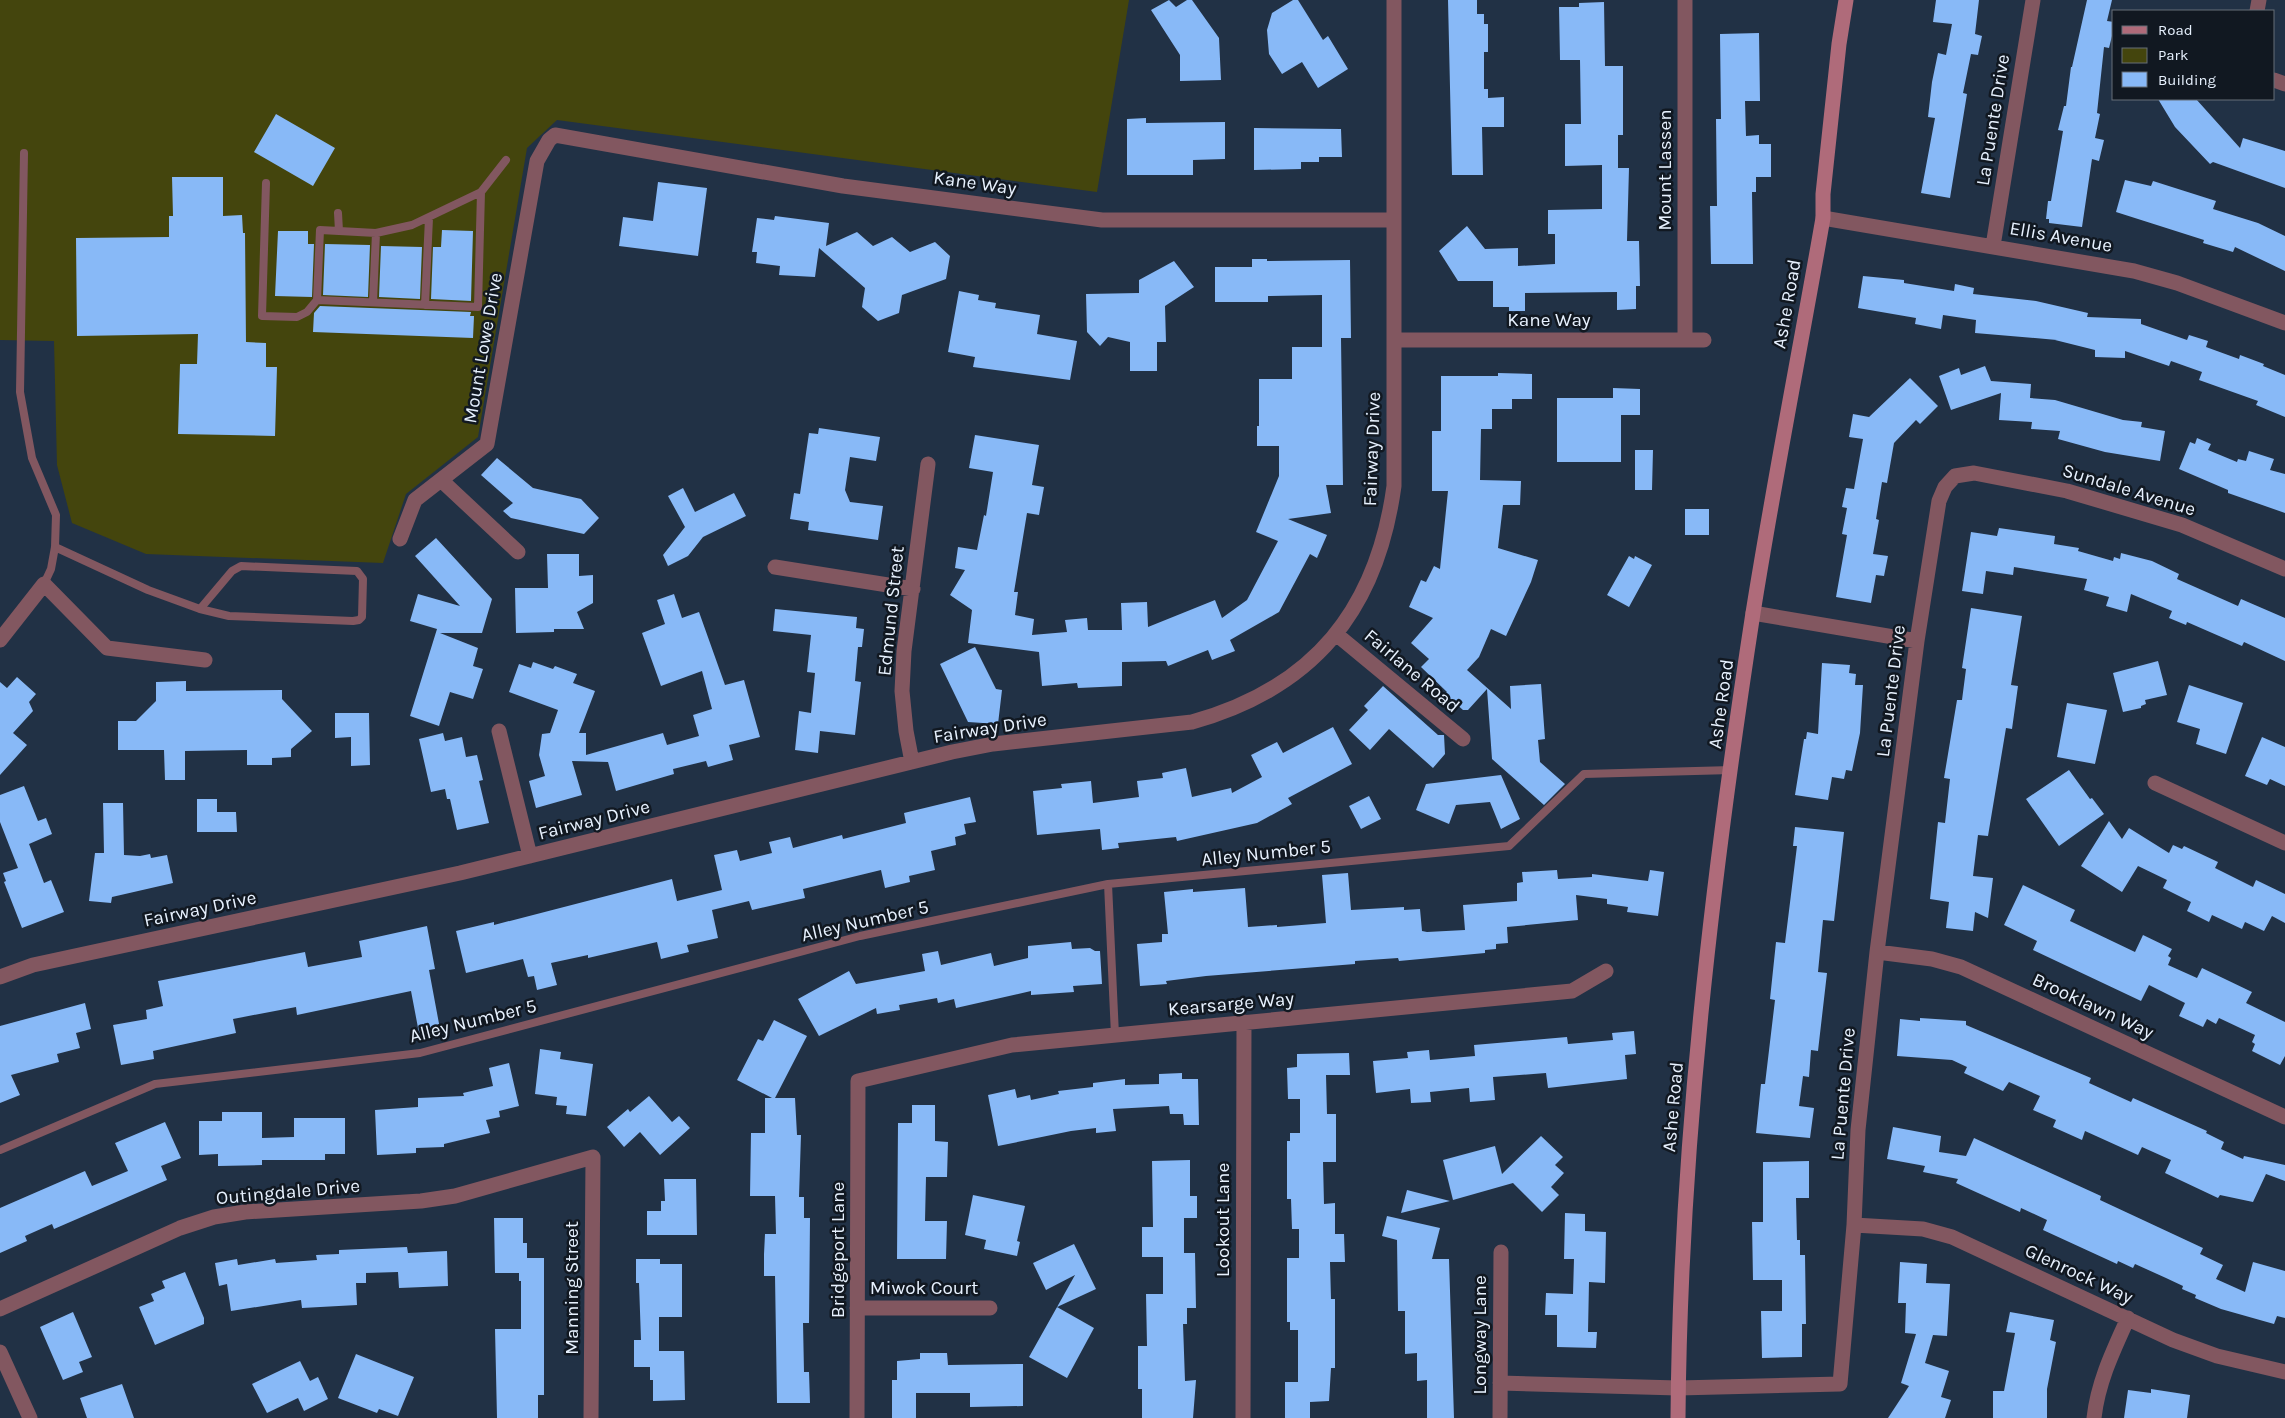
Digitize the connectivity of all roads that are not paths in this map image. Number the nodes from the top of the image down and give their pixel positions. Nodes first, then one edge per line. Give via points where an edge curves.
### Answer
1 (1394, 0) edge
2 (1685, 0) edge
3 (1846, 0) edge
4 (2033, 0) edge
5 (555, 135) joint
6 (24, 153) dead end
7 (506, 160) dead end
8 (266, 183) dead end
9 (481, 192) junction
10 (338, 213) dead end
11 (429, 218) junction
12 (1823, 218) junction
13 (1394, 220) junction
14 (339, 230) junction
15 (376, 233) junction
16 (1993, 246) junction
17 (317, 300) junction
18 (373, 302) junction
19 (425, 305) junction
20 (2285, 323) edge
21 (1394, 340) junction
22 (1685, 340) junction
23 (1704, 340) dead end
24 (928, 464) dead end
25 (1956, 476) joint
26 (441, 480) junction
27 (400, 539) dead end
28 (55, 547) junction
29 (518, 552) dead end
30 (775, 567) dead end
31 (2285, 569) edge
32 (44, 584) junction
33 (913, 588) junction
34 (200, 609) junction
35 (1753, 614) junction
36 (1336, 634) junction
37 (0, 640) edge
38 (1917, 641) junction
39 (205, 660) dead end
40 (499, 731) dead end
41 (1463, 739) dead end
42 (912, 762) junction
43 (1732, 770) junction
44 (2155, 783) dead end
45 (2285, 844) edge
46 (530, 856) junction
47 (1108, 884) junction
48 (1878, 952) junction
49 (1606, 971) dead end
50 (0, 977) edge
51 (1244, 1022) junction
52 (1115, 1035) junction
53 (858, 1081) joint
54 (2285, 1117) edge
55 (0, 1150) edge
56 (592, 1157) joint
57 (1854, 1226) junction
58 (1500, 1252) dead end
59 (858, 1308) junction
60 (990, 1308) dead end
61 (0, 1309) edge
62 (2128, 1318) junction
63 (0, 1352) edge
64 (2285, 1372) edge
65 (1500, 1383) junction
66 (1678, 1388) junction
67 (30, 1418) edge
68 (591, 1418) edge
69 (857, 1418) edge
70 (1243, 1418) edge
71 (1500, 1418) edge
72 (1678, 1418) edge
73 (2094, 1418) edge

1 - 13 street, Fairway Drive
2 - 22 street, Mount Lassen
3 - 12 street, Ashe Road via 1823,194
4 - 16 street, La Puente Drive
5 - 13 street, Kane Way via 843,186 1102,220
5 - 26 street, Mount Lowe Drive via 537,161 487,444
6 - 28 lane via 20,392 32,458 56,514
7 - 9 lane
8 - 17 lane via 262,316 298,317
9 - 11 lane
9 - 19 lane via 478,307
10 - 14 lane
11 - 15 lane
11 - 19 lane
12 - 16 street, Ellis Avenue
12 - 35 street, Ashe Road
13 - 21 street, Fairway Drive
14 - 15 lane
14 - 17 lane via 320,230
15 - 18 lane
16 - 20 street, Ellis Avenue via 2134,270
17 - 18 lane
18 - 19 lane
21 - 22 street, Kane Way
21 - 36 street, Fairway Drive via 1394,486 1389,522 1380,556 1367,585
22 - 23 street, Kane Way
24 - 33 street, Edmund Street
25 - 31 street, Sundale Avenue via 1974,473 2068,490 2182,525
25 - 38 street, La Puente Drive via 1945,487 1939,501
26 - 27 street, Mount Lowe Drive via 415,500
26 - 29 street
28 - 32 lane via 52,569
28 - 34 lane via 148,590
30 - 33 street
32 - 37 street
32 - 39 street via 107,648
33 - 42 street, Edmund Street via 902,691
34 - 34 lane via 230,616 359,620 362,617 364,580 357,571 241,566 232,571
35 - 38 street
35 - 43 street, Ashe Road
36 - 41 street, Fairlane Road
36 - 42 street, Fairway Drive via 1286,680 1256,699 1223,713 1161,727 993,744
38 - 48 street, La Puente Drive
40 - 46 street
42 - 46 street, Fairway Drive
43 - 47 lane, Alley Number 5 via 1584,774 1509,846
43 - 66 street, Ashe Road via 1708,940 1692,1119
44 - 45 street
46 - 50 street, Fairway Drive via 460,874 33,965
47 - 52 lane
47 - 55 lane, Alley Number 5 via 860,936 420,1053 155,1084
48 - 54 street, Brooklawn Way via 1932,959 1961,967
48 - 57 street, La Puente Drive via 1858,1130
49 - 51 street, Kearsarge Way via 1572,991
51 - 52 street, Kearsarge Way
51 - 70 street, Lookout Lane
52 - 53 street, Kearsarge Way via 1012,1045
53 - 59 street, Bridgeport Lane
56 - 61 street, Outingdale Drive via 455,1196 214,1217 180,1228
56 - 68 street, Manning Street
57 - 62 street, Glenrock Way via 1924,1229 1952,1237
57 - 66 street, La Puente Drive via 1840,1384
58 - 65 street, Longway Lane
59 - 60 street, Miwok Court
59 - 69 street, Bridgeport Lane
62 - 64 street, Glenrock Way via 2217,1356
62 - 73 street via 2104,1371
63 - 67 street
65 - 66 street, La Puente Drive
65 - 71 street, Longway Lane
66 - 72 street, Ashe Road

